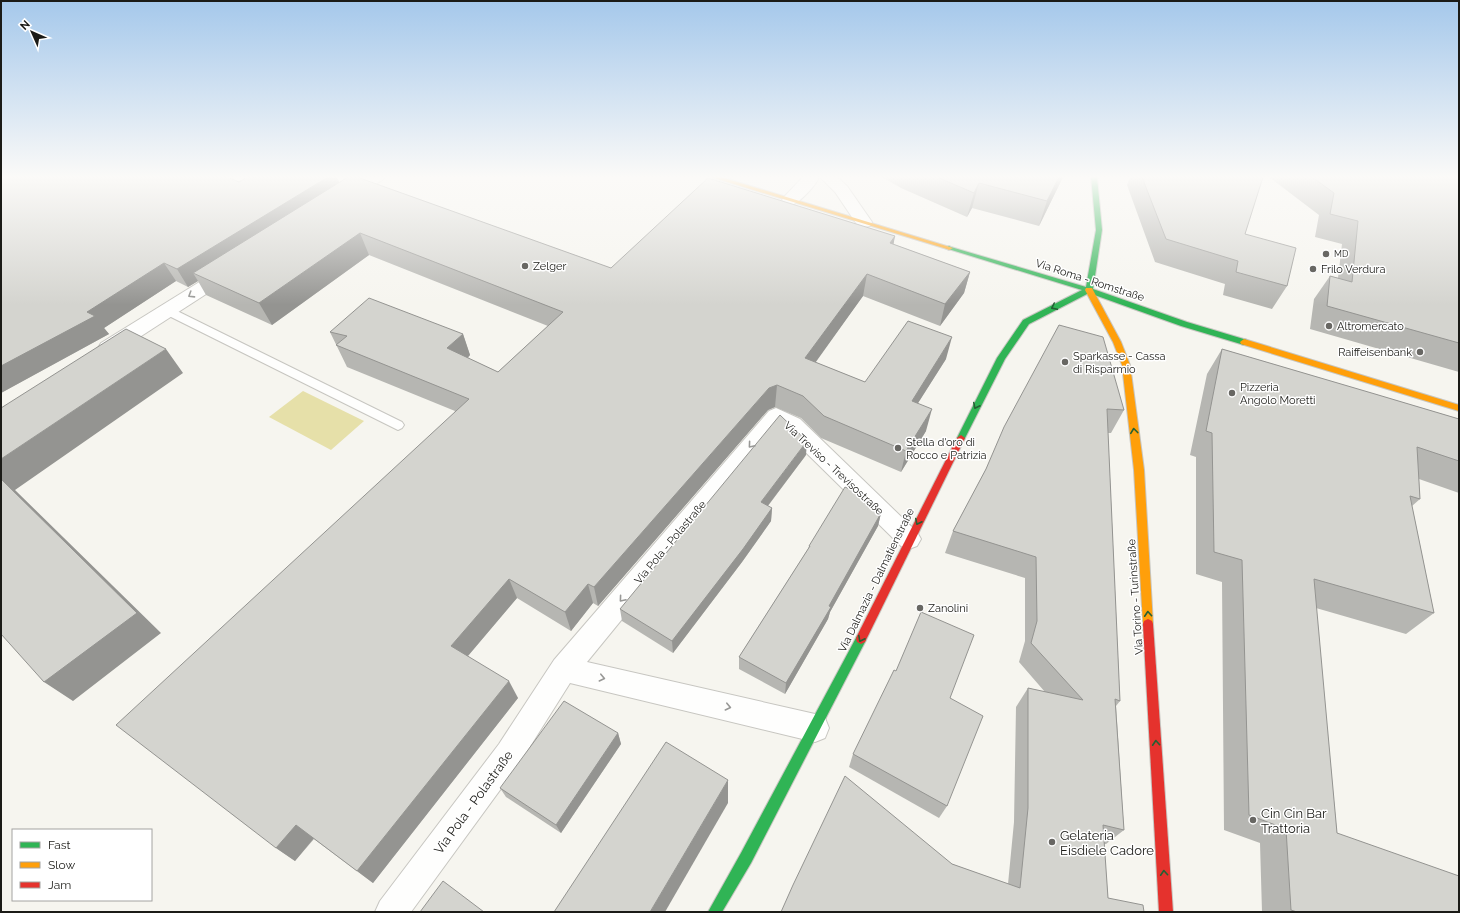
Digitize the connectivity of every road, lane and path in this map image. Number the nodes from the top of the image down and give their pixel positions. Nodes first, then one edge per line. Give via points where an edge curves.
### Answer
1 (856, 220) edge
2 (1098, 220) edge
3 (864, 222) joint
4 (241, 263) edge
5 (1089, 290) junction
6 (167, 310) junction
7 (91, 358) edge
8 (1459, 408) edge
9 (776, 416) joint
10 (398, 424) dead end
11 (909, 539) junction
12 (564, 669) junction
13 (815, 728) junction
14 (391, 912) edge
15 (715, 912) edge
16 (1166, 912) edge

1 - 3 street, Via Roma - Romstraße
2 - 5 street via 1099,230
3 - 5 street, Via Roma - Romstraße
4 -> 6 street
5 - 8 street, Via Roma - Romstraße via 1184,324
5 -> 11 street, Via Dalmazia - Dalmatienstraße via 1026,322 1001,358
16 -> 5 street, Via Torino - Turinstraße via 1139,470 1126,365 1117,342
6 - 7 street
6 - 10 lane
9 - 11 street, Via Treviso - Trevisostraße via 792,425
9 -> 12 street, Via Pola - Polastraße
11 -> 13 street, Via Dalmazia - Dalmatienstraße via 891,580
12 -> 13 street
12 - 14 street, Via Pola - Polastraße via 509,754
13 - 15 street, Via Dalmazia - Dalmatienstraße

